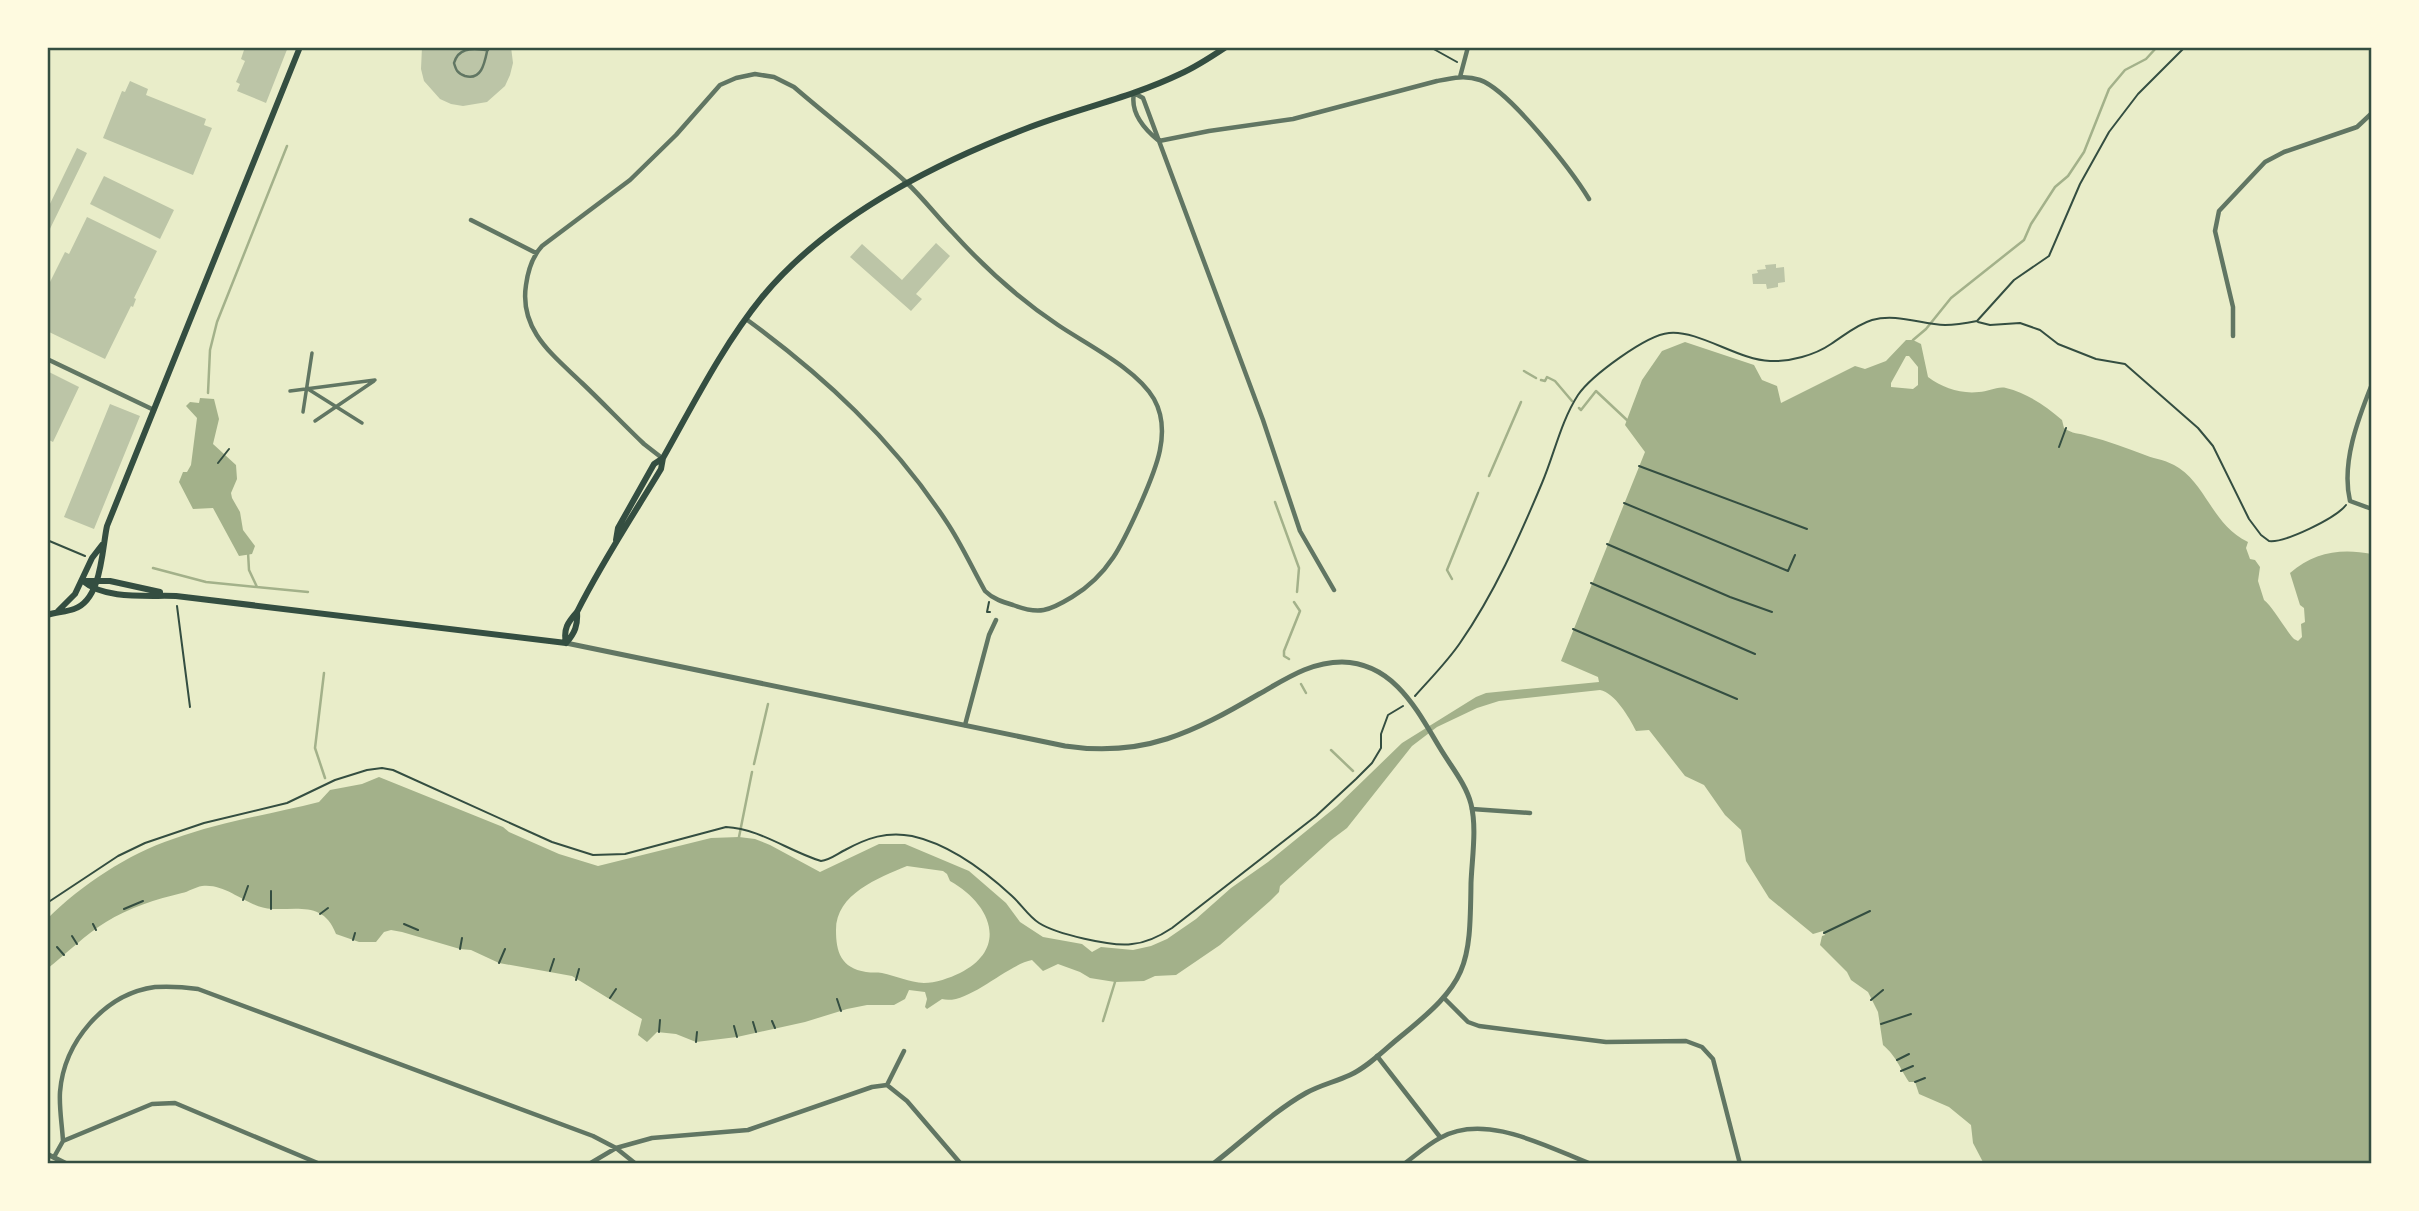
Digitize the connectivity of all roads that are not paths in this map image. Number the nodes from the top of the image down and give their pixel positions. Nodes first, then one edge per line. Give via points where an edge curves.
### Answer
1 (300, 47) edge
2 (1226, 47) edge
3 (1468, 47) edge
4 (488, 49) edge
5 (1460, 77) junction
6 (1134, 93) junction
7 (2372, 113) edge
8 (1159, 141) junction
9 (908, 184) junction
10 (1589, 200) dead end
11 (471, 220) dead end
12 (536, 253) junction
13 (746, 319) junction
14 (2233, 336) dead end
15 (312, 353) dead end
16 (47, 359) edge
17 (2372, 384) edge
18 (307, 388) junction
19 (290, 391) dead end
20 (337, 408) junction
21 (154, 411) junction
22 (303, 412) dead end
23 (315, 421) dead end
24 (362, 424) dead end
25 (663, 458) junction
26 (2372, 509) edge
27 (103, 545) junction
28 (96, 580) junction
29 (83, 581) junction
30 (92, 589) junction
31 (1334, 590) dead end
32 (176, 596) junction
33 (58, 611) junction
34 (47, 615) edge
35 (996, 620) dead end
36 (566, 643) junction
37 (965, 725) junction
38 (1472, 809) junction
39 (1530, 813) dead end
40 (1445, 999) junction
41 (904, 1051) dead end
42 (1377, 1056) junction
43 (887, 1085) junction
44 (1440, 1137) junction
45 (63, 1140) junction
46 (616, 1148) junction
47 (47, 1154) edge
48 (54, 1157) junction
49 (67, 1164) edge
50 (320, 1164) edge
51 (589, 1164) edge
52 (636, 1164) edge
53 (961, 1164) edge
54 (1213, 1164) edge
55 (1404, 1164) edge
56 (1591, 1164) edge
57 (1740, 1164) edge

1 - 21 main road
2 - 6 main road via 1183,74
3 - 5 street
4 - 4 lane via 477,75 460,75 456,70 460,52
5 - 8 street via 1293,119
5 - 10 street via 1489,84 1506,97 1575,177
6 - 8 street via 1143,98
6 - 8 street via 1132,103 1143,127
6 - 9 main road via 997,140
7 - 14 street via 2357,127 2265,162 2219,211 2215,231 2233,307
8 - 31 street via 1300,531
9 - 12 street via 788,83 751,75 716,89 642,169
9 - 13 main road via 815,246
9 - 13 street via 1011,290 1138,380 1154,400 1162,438 1156,467 1121,549 1085,589 1043,611 990,599 947,523 896,453 818,375
11 - 12 street
12 - 25 street via 524,298 538,338
13 - 25 main road
15 - 18 street
16 - 21 street
17 - 26 street via 2351,451 2347,491 2350,501
18 - 19 street
18 - 20 street
18 - 20 street via 375,380
18 - 22 street
20 - 23 street
20 - 24 street
21 - 27 main road
25 - 36 main road via 654,464 618,528
27 - 28 main road
27 - 29 main road
28 - 29 main road
28 - 30 main road
28 - 32 main road
29 - 30 main road
29 - 33 main road
30 - 32 main road
30 - 33 main road via 80,606
32 - 36 main road
33 - 34 main road
35 - 37 street
36 - 37 street
37 - 38 street via 1083,749 1138,748 1200,727 1310,667 1350,663 1389,678 1405,693
38 - 39 street
38 - 40 street via 1470,940 1463,968
40 - 42 street
40 - 57 street via 1468,1021 1489,1028 1606,1042 1697,1044 1713,1059 1720,1078
41 - 43 street
42 - 44 street
42 - 54 street via 1350,1075 1297,1099
43 - 46 street via 748,1130 652,1138
43 - 53 street via 907,1101
44 - 55 street
44 - 56 street via 1473,1128 1497,1130
45 - 46 street via 62,1078 83,1030 132,993 176,986 206,992
45 - 48 street
45 - 50 street via 152,1104 175,1104
46 - 51 street
46 - 52 street
47 - 48 street
48 - 49 street

